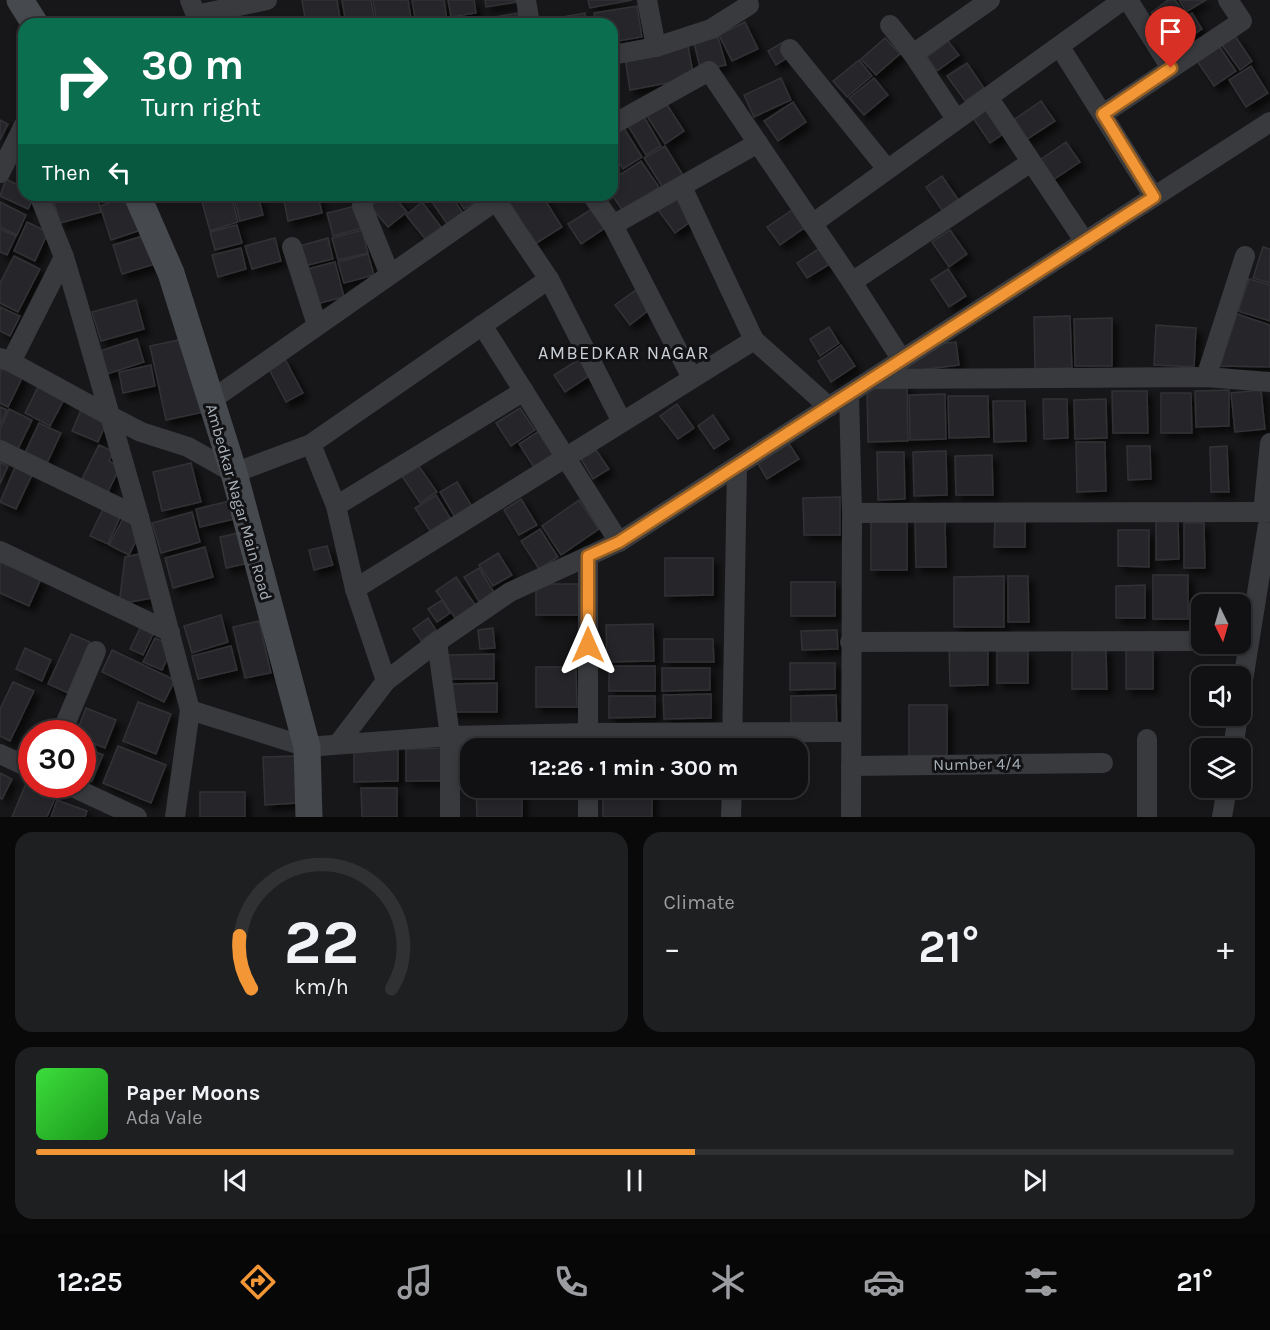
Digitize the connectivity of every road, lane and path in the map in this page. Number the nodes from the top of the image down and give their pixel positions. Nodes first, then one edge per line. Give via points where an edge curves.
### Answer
1 (20, 0) edge
2 (190, 0) edge
3 (267, 0) edge
4 (526, 0) edge
5 (647, 0) edge
6 (990, 0) edge
7 (1123, 0) edge
8 (1128, 0) edge
9 (1228, 0) edge
10 (749, 5) dead end
11 (31, 18) edge
12 (529, 18) edge
13 (890, 24) dead end
14 (656, 47) junction
15 (1060, 47) junction
16 (790, 49) dead end
17 (618, 54) edge
18 (913, 54) junction
19 (1171, 68) junction
20 (988, 97) junction
21 (1103, 114) junction
22 (956, 119) junction
23 (618, 122) edge
24 (1270, 122) edge
25 (758, 142) junction
26 (18, 146) edge
27 (1031, 162) junction
28 (887, 169) junction
29 (0, 174) edge
30 (682, 187) junction
31 (1154, 197) junction
32 (41, 201) edge
33 (140, 201) edge
34 (363, 201) edge
35 (496, 201) edge
36 (502, 201) edge
37 (596, 201) edge
38 (813, 224) junction
39 (614, 225) junction
40 (1085, 242) junction
41 (292, 247) dead end
42 (1245, 256) dead end
43 (64, 257) junction
44 (390, 275) junction
45 (549, 279) junction
46 (852, 282) junction
47 (317, 325) junction
48 (482, 325) junction
49 (754, 340) junction
50 (5, 360) edge
51 (902, 360) junction
52 (1206, 377) junction
53 (693, 378) junction
54 (872, 379) junction
55 (1270, 382) edge
56 (524, 391) junction
57 (849, 394) junction
58 (210, 401) junction
59 (829, 407) junction
60 (110, 416) junction
61 (622, 422) junction
62 (311, 444) junction
63 (1270, 444) edge
64 (0, 450) edge
65 (566, 458) junction
66 (737, 466) junction
67 (234, 473) junction
68 (336, 506) junction
69 (852, 513) junction
70 (1263, 513) junction
71 (139, 517) junction
72 (619, 542) junction
73 (0, 550) edge
74 (588, 556) junction
75 (355, 590) junction
76 (1251, 610) edge
77 (170, 632) junction
78 (1191, 640) edge
79 (437, 642) junction
80 (850, 642) junction
81 (96, 651) dead end
82 (386, 681) junction
83 (190, 710) junction
84 (67, 720) edge
85 (851, 732) junction
86 (450, 736) junction
87 (505, 738) edge
88 (588, 738) edge
89 (733, 738) edge
90 (762, 738) edge
91 (1147, 739) dead end
92 (338, 744) junction
93 (307, 747) junction
94 (0, 754) edge
95 (18, 762) edge
96 (1103, 763) dead end
97 (851, 766) junction
98 (96, 798) edge
99 (588, 798) edge
100 (732, 798) edge
101 (1225, 798) edge
102 (137, 817) edge
103 (175, 817) edge
104 (309, 817) edge
105 (450, 817) edge
106 (588, 817) edge
107 (731, 817) edge
108 (851, 817) edge
109 (1147, 817) edge
110 (1222, 817) edge

1 - 11 street
2 - 3 street via 196,15
4 - 12 street
5 - 14 street
6 - 18 street
7 - 15 street
8 - 19 street
9 - 19 street via 1242,21
10 - 14 street via 711,29
13 - 18 street
14 - 17 street
15 - 20 street
15 - 21 street
16 - 28 street
18 - 22 street
19 - 21 street
20 - 22 street
20 - 27 street
21 - 31 street
22 - 28 street
23 - 25 street via 709,71
24 - 31 street
25 - 30 street
25 - 38 street
26 - 29 street
27 - 40 street
27 - 46 street
28 - 38 street
30 - 39 street
30 - 49 street
31 - 40 street
32 - 43 street
33 - 58 street, Ambedkar Nagar Main Road via 171,273
34 - 44 street
35 - 44 street
36 - 45 street
37 - 39 street
38 - 46 street
39 - 53 street
40 - 51 street
41 - 47 street
42 - 52 street
43 - 50 street
43 - 60 street
44 - 47 street
45 - 48 street
45 - 61 street
46 - 51 street
47 - 58 street
48 - 56 street
48 - 62 street
49 - 53 street
49 - 59 street
50 - 60 street
51 - 54 street
52 - 54 street
52 - 55 street
53 - 61 street
54 - 57 street
56 - 65 street
56 - 68 street
57 - 59 street
57 - 69 street
58 - 67 street, Ambedkar Nagar Main Road
59 - 66 street
60 - 67 street via 141,432 188,447
60 - 71 street
61 - 65 street
62 - 67 street
62 - 68 street
63 - 70 street
64 - 71 street
65 - 72 street
65 - 75 street
66 - 72 street
66 - 89 street
67 - 93 street, Ambedkar Nagar Main Road
68 - 75 street
69 - 70 street
69 - 80 street
70 - 76 street via 1270,512
71 - 77 street
72 - 74 street
73 - 77 street
74 - 79 street via 510,592
74 - 88 street
75 - 82 street
77 - 83 street
78 - 80 street
79 - 82 street
79 - 86 street
80 - 85 street
81 - 84 street
82 - 92 street
83 - 93 street
83 - 103 street
85 - 90 street
85 - 97 street
86 - 87 street
86 - 92 street
86 - 105 street
91 - 109 street
92 - 93 street
93 - 104 street, Ambedkar Nagar Main Road
94 - 95 street
96 - 97 street, Number 4/4
97 - 108 street
98 - 102 street
99 - 106 street
100 - 107 street
101 - 110 street

